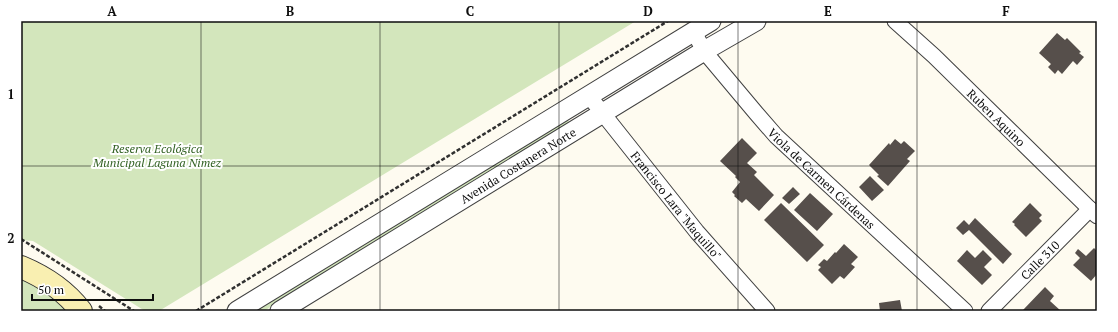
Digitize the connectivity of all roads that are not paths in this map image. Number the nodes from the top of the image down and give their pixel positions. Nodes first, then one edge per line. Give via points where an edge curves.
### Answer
1 (711, 21) edge
2 (756, 21) edge
3 (895, 21) edge
4 (694, 32) junction
5 (704, 51) junction
6 (589, 96) junction
7 (602, 113) junction
8 (1094, 212) edge
9 (21, 267) edge
10 (81, 311) edge
11 (237, 311) edge
12 (280, 311) edge
13 (767, 311) edge
14 (965, 311) edge
15 (989, 311) edge

1 - 4 street, Avenida Costanera Norte
2 - 5 street, Avenida Costanera Norte
3 - 8 street, Ruben Aquino
4 - 5 street, Viola de Carmen Cárdenas
4 - 6 street, Avenida Costanera Norte
5 - 7 street, Avenida Costanera Norte
5 - 14 street, Viola de Carmen Cárdenas via 776,136
6 - 7 street, Francisco Lara "Maquillo"
6 - 11 street, Avenida Costanera Norte
7 - 12 street, Avenida Costanera Norte
7 - 13 street, Francisco Lara "Maquillo" via 697,232
8 - 15 street, Calle 310
9 - 10 main road via 48,280

